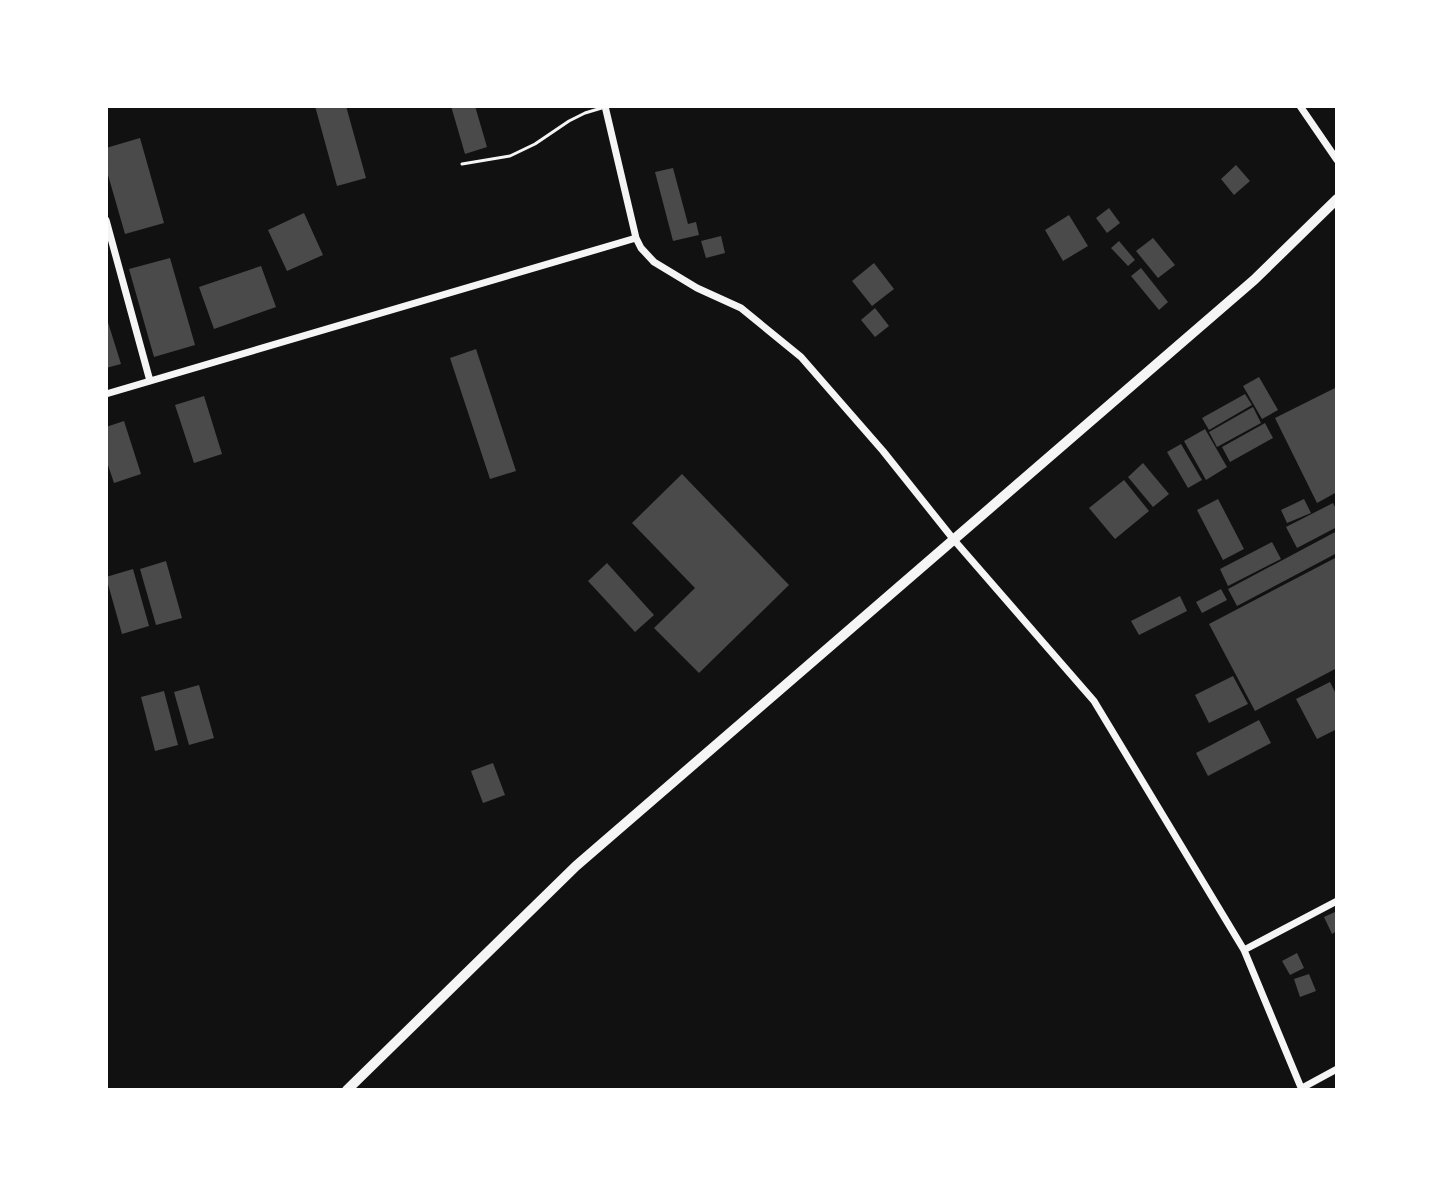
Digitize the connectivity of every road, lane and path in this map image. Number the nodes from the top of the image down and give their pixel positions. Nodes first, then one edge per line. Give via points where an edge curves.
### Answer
1 (1300, 106) edge
2 (605, 107) edge
3 (1337, 160) edge
4 (462, 164) dead end
5 (1337, 199) edge
6 (106, 220) edge
7 (636, 238) junction
8 (150, 381) junction
9 (106, 394) edge
10 (954, 540) junction
11 (1337, 901) edge
12 (1244, 950) junction
13 (1337, 1069) edge
14 (1302, 1089) edge
15 (347, 1090) edge

1 - 3 street
2 - 4 lane via 569,121 510,156
2 - 7 street
5 - 10 main road via 1254,280
6 - 8 street
7 - 8 street
7 - 10 street via 661,267 741,308 801,357
8 - 9 street
10 - 12 street via 1094,701
10 - 15 main road via 576,866
11 - 12 street
12 - 14 street
13 - 14 street

